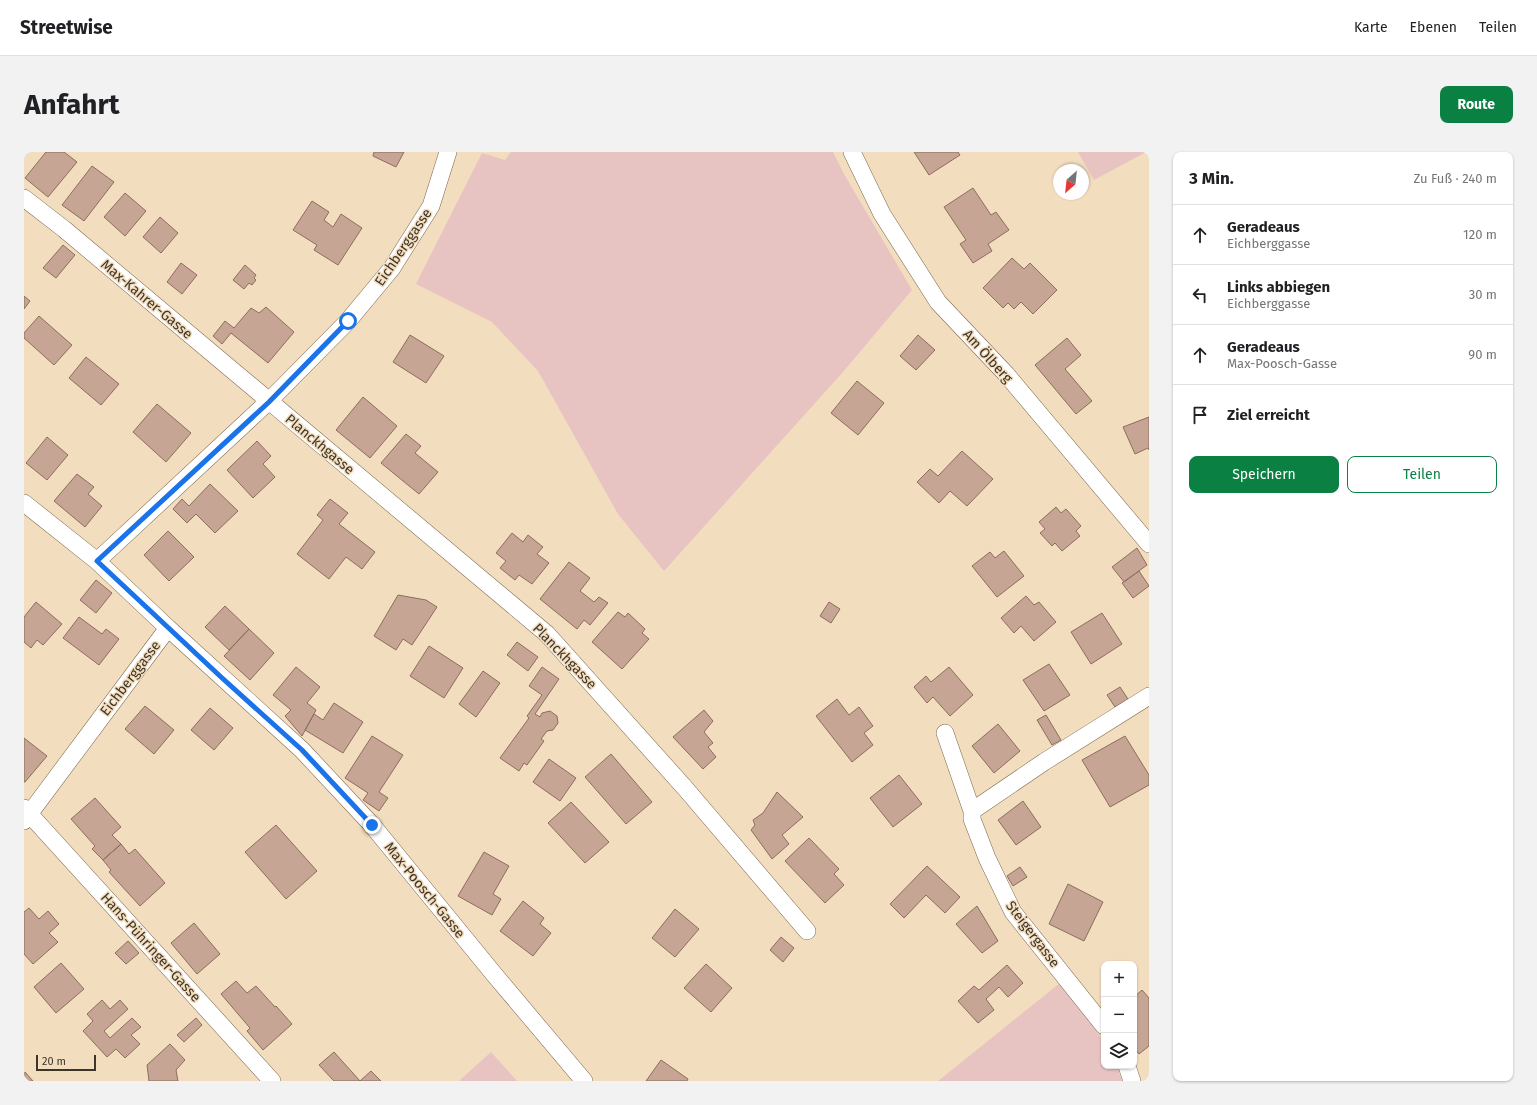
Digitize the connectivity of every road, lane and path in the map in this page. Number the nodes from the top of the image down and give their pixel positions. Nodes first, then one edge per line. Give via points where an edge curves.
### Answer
1 (448, 152) edge
2 (852, 152) edge
3 (24, 198) edge
4 (269, 402) junction
5 (24, 503) edge
6 (1149, 544) edge
7 (97, 561) junction
8 (168, 628) junction
9 (1149, 696) edge
10 (945, 733) dead end
11 (972, 811) junction
12 (26, 814) edge
13 (807, 931) dead end
14 (1101, 1022) edge
15 (1128, 1069) edge
16 (272, 1081) edge
17 (584, 1081) edge
18 (1132, 1081) edge

1 - 4 street, Eichberggasse via 431,206 392,268 348,321
2 - 6 street, Am Ölberg via 882,214 938,302 1006,374
3 - 4 street, Max-Kahrer-Gasse
4 - 7 street, Eichberggasse
4 - 13 street, Planckhgasse via 547,634 685,788
5 - 7 street
7 - 8 street, Eichberggasse
8 - 12 street, Eichberggasse
8 - 17 street, Max-Poosch-Gasse via 302,750 372,825
9 - 11 street
10 - 11 street, Steigergasse
11 - 14 street, Steigergasse via 972,819 987,858 1012,912
12 - 16 street, Hans-Pühringer-Gasse
15 - 18 street

